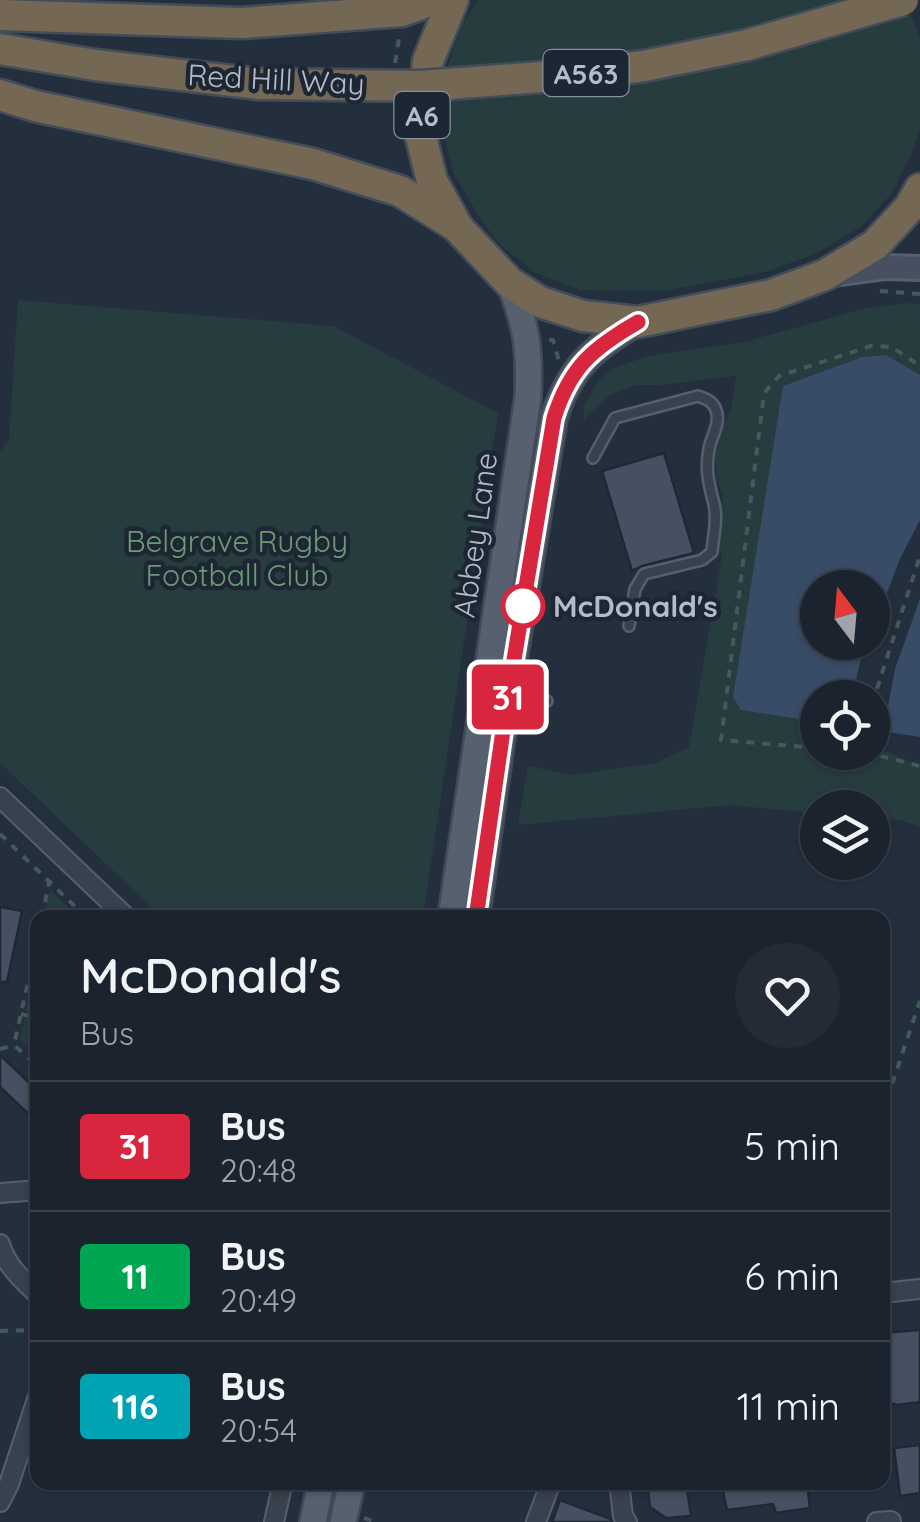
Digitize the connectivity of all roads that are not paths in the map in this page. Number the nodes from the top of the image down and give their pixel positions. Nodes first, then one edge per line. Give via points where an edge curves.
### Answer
1 (432, 0) edge
2 (454, 0) edge
3 (904, 0) edge
4 (158, 10) edge
5 (0, 15) edge
6 (0, 50) edge
7 (0, 95) edge
8 (920, 189) edge
9 (458, 228) junction
10 (920, 268) edge
11 (825, 275) junction
12 (509, 282) junction
13 (638, 322) junction
14 (594, 458) dead end
15 (629, 626) dead end
16 (508, 696) junction
17 (547, 701) dead end
18 (0, 796) edge
19 (119, 910) edge
20 (451, 910) edge
21 (477, 910) edge
22 (28, 1191) dead end
23 (0, 1193) edge
24 (0, 1244) edge
25 (30, 1287) edge
26 (920, 1289) edge
27 (890, 1293) edge
28 (30, 1420) edge
29 (281, 1490) edge
30 (319, 1490) edge
31 (350, 1490) edge
32 (548, 1490) edge
33 (620, 1490) edge
34 (0, 1502) edge
35 (274, 1522) edge
36 (313, 1522) edge
37 (343, 1522) edge
38 (536, 1522) edge
39 (627, 1522) edge

1 - 4 highway via 402,11 242,23
2 - 9 highway, A6 via 428,61 420,133 432,181
3 - 6 highway, Red Hill Way / A563, bridge via 748,45 644,66 420,86 260,84
4 - 5 highway
7 - 9 highway via 313,164 400,191
8 - 11 highway, A6 via 876,245
9 - 12 highway, A6
10 - 11 street
11 - 13 highway, A6 via 771,295
12 - 13 highway, A6 via 562,311
12 - 20 main road, Abbey Lane / A6 via 528,340 528,397
13 - 16 main road, Abbey Lane / A6 via 594,352 562,391
14 - 15 lane via 615,418 698,396 716,410 707,471 715,515 712,552 644,574
16 - 17 lane
16 - 21 main road, Abbey Lane / A6
18 - 19 street
22 - 23 street
24 - 25 street
26 - 27 street
28 - 34 street
29 - 35 street
30 - 36 main road
31 - 37 main road
32 - 38 street
33 - 39 street

